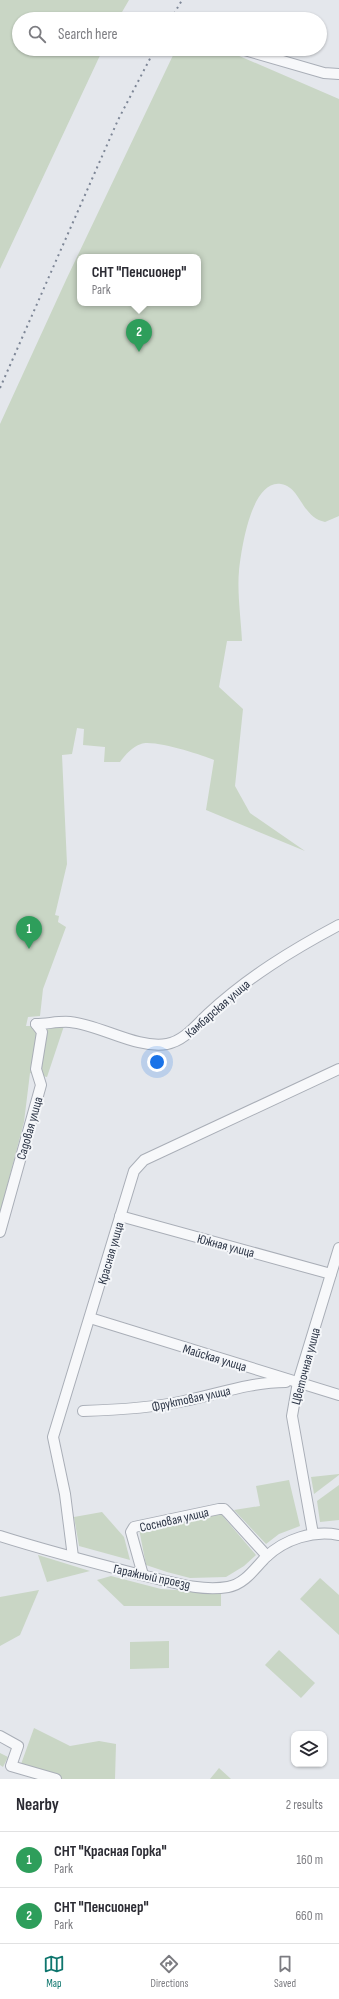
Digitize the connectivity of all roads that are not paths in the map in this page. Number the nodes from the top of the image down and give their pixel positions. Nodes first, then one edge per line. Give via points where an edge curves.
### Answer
1 (265, 56) edge
2 (339, 74) edge
3 (339, 925) edge
4 (36, 1024) joint
5 (339, 1069) edge
6 (120, 1216) junction
7 (0, 1232) edge
8 (339, 1248) edge
9 (331, 1274) junction
10 (90, 1318) junction
11 (298, 1382) junction
12 (339, 1395) edge
13 (83, 1411) dead end
14 (313, 1534) junction
15 (339, 1535) edge
16 (0, 1536) edge
17 (267, 1556) junction
18 (73, 1557) junction
19 (143, 1575) junction
20 (0, 1736) edge
21 (56, 1779) edge

1 - 2 street via 324,73
3 - 4 street, Камбарская улица via 294,949 261,971 182,1038 168,1044 153,1045 70,1022
4 - 7 street, Садовая улица via 42,1032 36,1069 41,1085
5 - 6 street, Красная улица via 144,1160 134,1171
6 - 9 street, Южная улица
6 - 10 street, Красная улица
8 - 9 street, Цветочная улица
9 - 11 street, Цветочная улица
10 - 11 street, Майская улица
10 - 18 street, Красная улица via 53,1437 65,1494
11 - 12 street, Майская улица
11 - 13 street, Фруктовая улица via 249,1385 158,1406
11 - 14 street, Цветочная улица via 292,1416
14 - 15 street, Гаражный проезд
14 - 17 street, Гаражный проезд via 285,1544
16 - 18 street, Гаражный проезд
17 - 19 street, Гаражный проезд via 253,1572 229,1587 173,1583
17 - 19 street, Сосновая улица via 224,1509 219,1509 134,1528 131,1532
18 - 19 street, Гаражный проезд
20 - 21 street via 18,1746 11,1766

